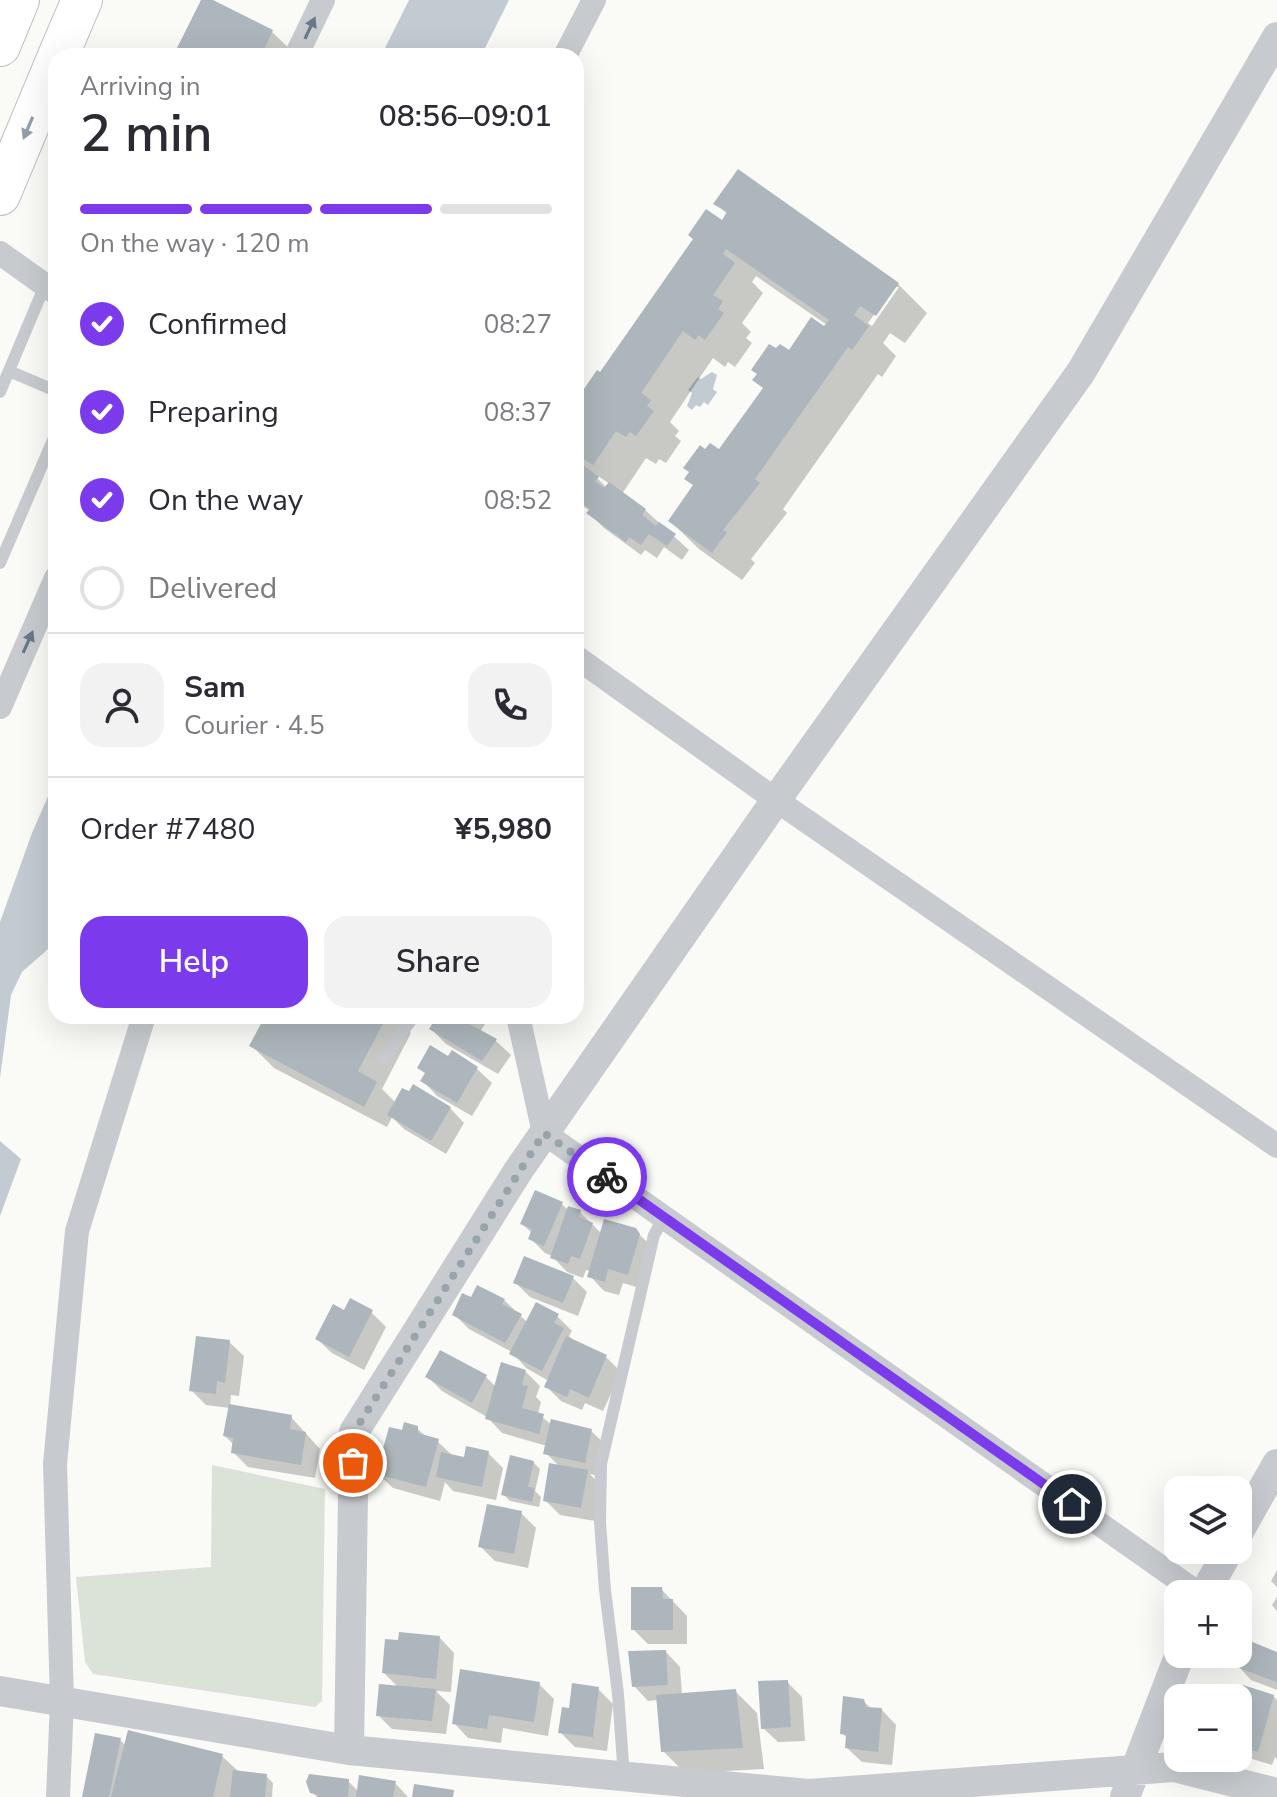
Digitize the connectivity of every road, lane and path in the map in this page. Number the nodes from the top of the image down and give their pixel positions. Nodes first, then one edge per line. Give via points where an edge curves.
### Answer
1 (19, 0) edge
2 (82, 0) edge
3 (323, 0) edge
4 (594, 0) edge
5 (1277, 37) edge
6 (0, 46) edge
7 (62, 48) edge
8 (300, 48) edge
9 (569, 48) edge
10 (48, 80) edge
11 (0, 195) edge
12 (0, 253) edge
13 (48, 288) edge
14 (48, 293) edge
15 (9, 371) junction
16 (48, 387) edge
17 (0, 392) edge
18 (48, 452) edge
19 (0, 563) edge
20 (48, 596) edge
21 (584, 663) edge
22 (0, 707) edge
23 (776, 800) junction
24 (142, 1024) edge
25 (408, 1024) edge
26 (520, 1024) edge
27 (384, 1058) dead end
28 (544, 1133) junction
29 (1277, 1146) edge
30 (664, 1217) junction
31 (1277, 1464) edge
32 (1252, 1508) edge
33 (1182, 1580) edge
34 (1175, 1668) edge
35 (0, 1691) edge
36 (49, 1699) junction
37 (349, 1750) junction
38 (1136, 1769) junction
39 (624, 1777) junction
40 (1277, 1793) edge
41 (812, 1795) edge
42 (58, 1797) edge
43 (1125, 1797) edge

1 - 6 main road
2 - 7 main road
8 -> 3 street
4 - 9 street
5 - 23 street via 1081,372
10 -> 11 main road
12 - 13 street
14 - 15 lane
15 - 16 lane
15 - 17 lane
18 - 19 lane
22 -> 20 street
21 - 23 street
23 - 28 street
23 - 29 street
24 - 36 street via 77,1231 55,1464
25 - 27 lane
26 - 28 street
28 - 30 street
28 - 37 street via 354,1432
30 - 33 street
30 - 39 lane via 654,1235 601,1464 600,1522
31 - 32 street
34 - 38 street
35 - 36 street
36 - 37 street
36 - 42 street
37 - 39 street
38 - 40 street via 1174,1767
38 - 41 street
38 - 43 street
39 - 41 street

